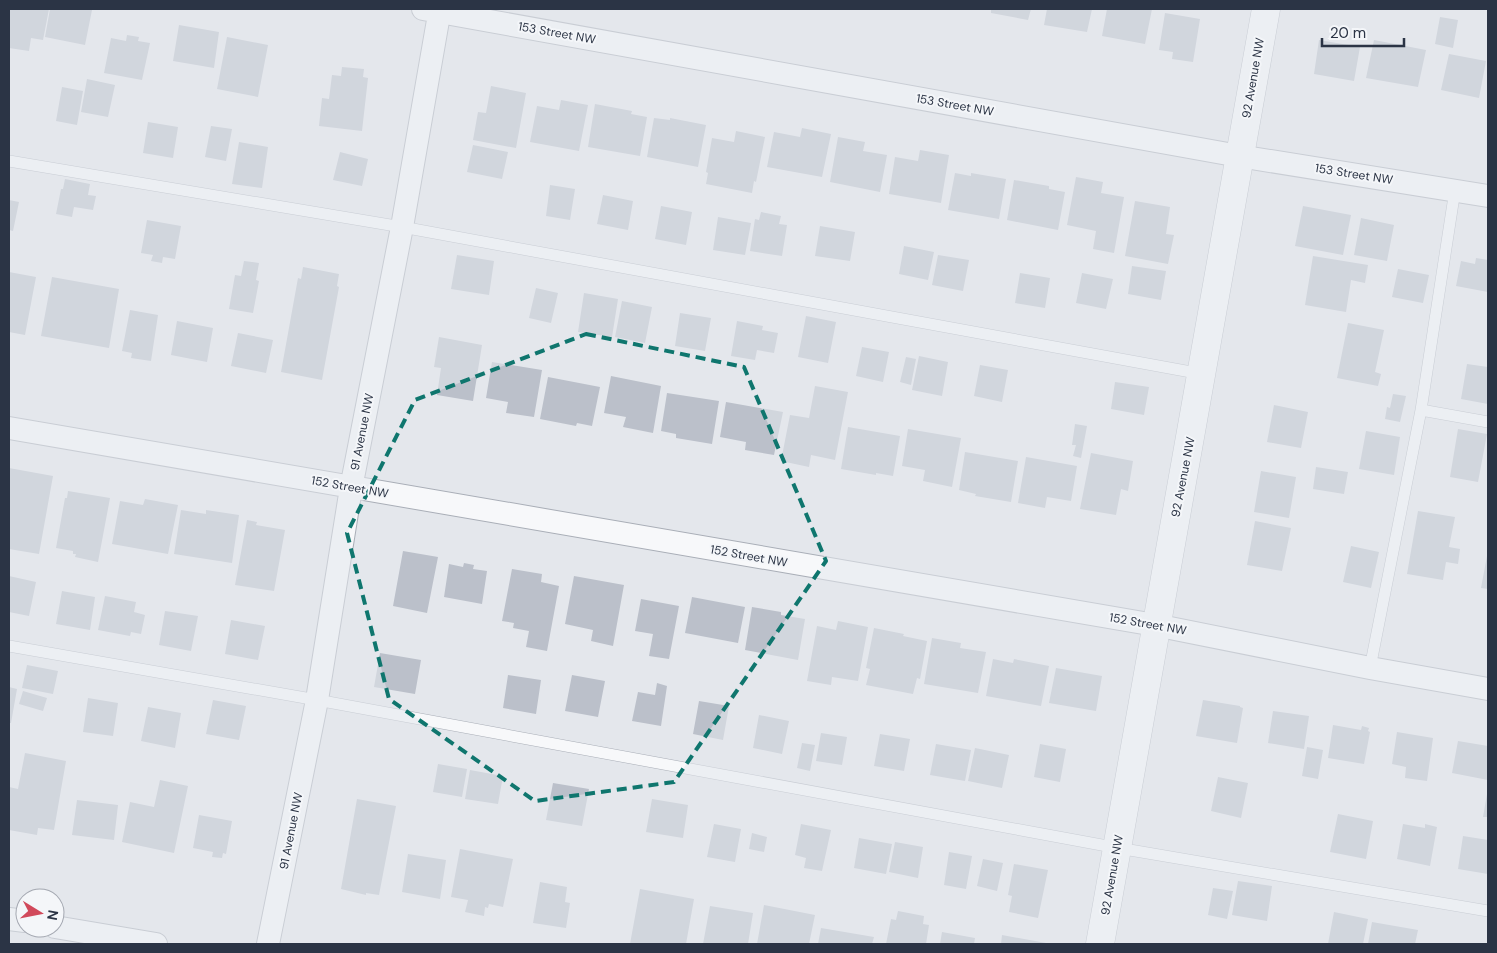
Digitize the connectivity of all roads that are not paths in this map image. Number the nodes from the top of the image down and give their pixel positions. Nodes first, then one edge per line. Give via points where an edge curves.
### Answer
1 (1266, 9) edge
2 (434, 10) edge
3 (1239, 156) junction
4 (9, 161) edge
5 (1454, 190) junction
6 (1488, 196) edge
7 (402, 227) junction
8 (1202, 374) junction
9 (1421, 410) junction
10 (1488, 422) edge
11 (9, 428) edge
12 (351, 488) junction
13 (1155, 625) junction
14 (9, 646) edge
15 (1370, 668) junction
16 (1488, 689) edge
17 (317, 700) junction
18 (1118, 848) junction
19 (1488, 911) edge
20 (65, 929) edge
21 (156, 944) edge
22 (268, 944) edge
23 (1100, 944) edge

1 - 3 street, 92 Avenue NW
2 - 3 street, 153 Street NW
2 - 7 street, 91 Avenue NW
3 - 5 street, 153 Street NW
3 - 8 street, 92 Avenue NW
4 - 7 lane
5 - 6 street, 153 Street NW
5 - 9 lane
7 - 8 lane
7 - 12 street, 91 Avenue NW
8 - 13 street, 92 Avenue NW
9 - 10 lane
9 - 15 lane
11 - 12 street, 152 Street NW
12 - 13 street, 152 Street NW
12 - 17 street, 91 Avenue NW
13 - 15 street, 152 Street NW
13 - 18 street, 92 Avenue NW
14 - 17 lane
15 - 16 street, 152 Street NW
17 - 18 lane
17 - 22 street, 91 Avenue NW
18 - 19 lane
18 - 23 street, 92 Avenue NW
20 - 21 street

